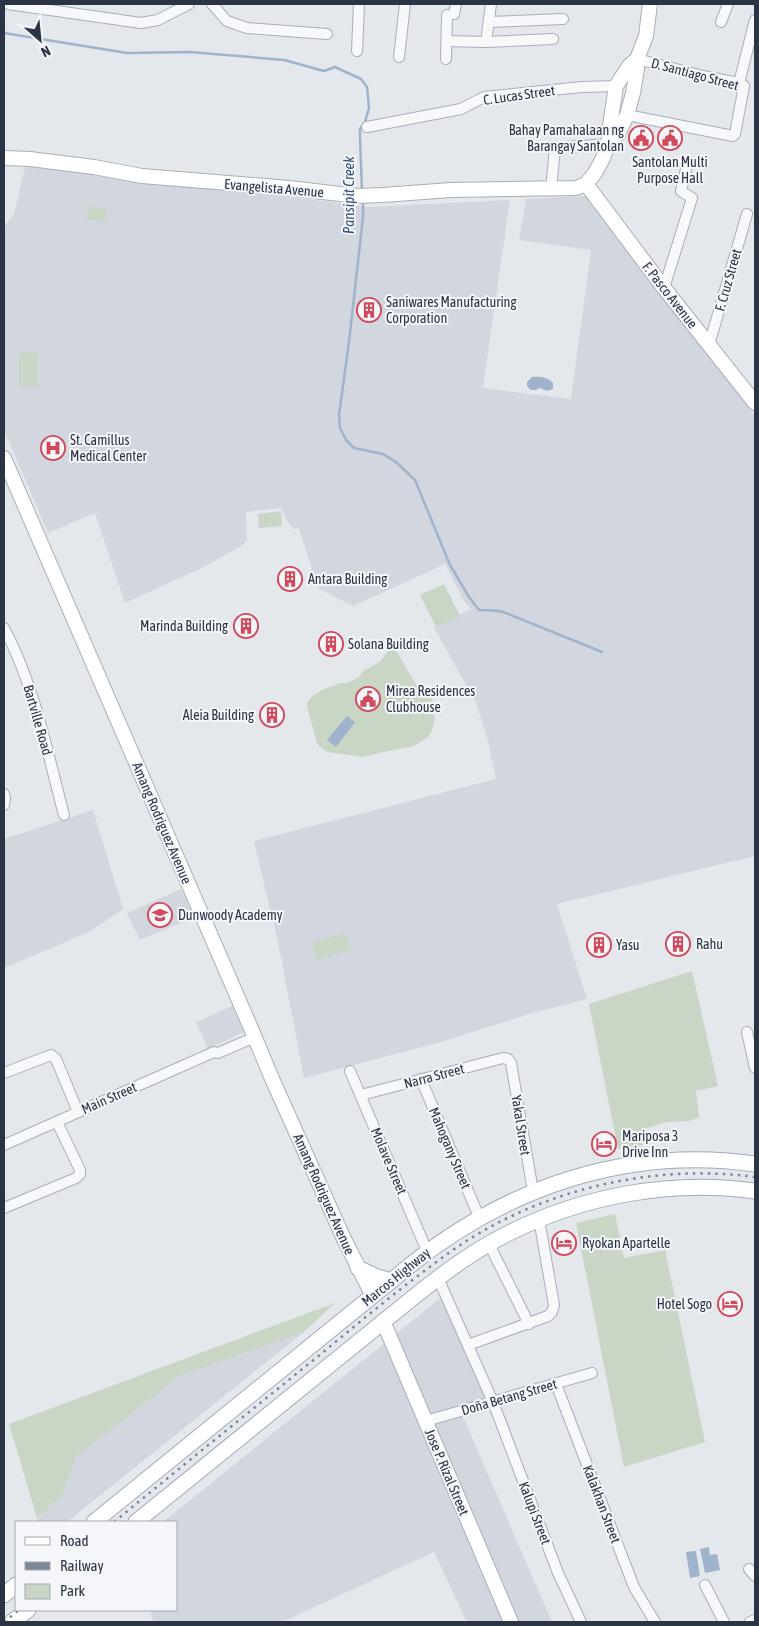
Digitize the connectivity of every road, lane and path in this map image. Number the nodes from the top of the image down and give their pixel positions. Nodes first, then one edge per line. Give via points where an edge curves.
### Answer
1 (8, 4) edge
2 (189, 4) edge
3 (212, 4) edge
4 (359, 4) edge
5 (405, 4) edge
6 (491, 4) edge
7 (650, 4) edge
8 (728, 4) edge
9 (452, 11) edge
10 (563, 19) dead end
11 (755, 20) edge
12 (489, 22) junction
13 (721, 22) dead end
14 (327, 34) dead end
15 (553, 39) dead end
16 (447, 41) junction
17 (486, 42) junction
18 (357, 51) dead end
19 (399, 57) dead end
20 (446, 59) dead end
21 (637, 59) junction
22 (739, 83) junction
23 (616, 86) junction
24 (627, 115) junction
25 (367, 127) dead end
26 (611, 138) junction
27 (4, 158) edge
28 (686, 169) dead end
29 (586, 184) junction
30 (551, 189) junction
31 (747, 214) dead end
32 (664, 288) junction
33 (709, 345) junction
34 (755, 403) edge
35 (5, 464) edge
36 (4, 628) edge
37 (64, 815) dead end
38 (747, 1032) dead end
39 (254, 1034) junction
40 (508, 1059) joint
41 (755, 1068) edge
42 (350, 1071) dead end
43 (4, 1073) edge
44 (421, 1079) junction
45 (361, 1095) junction
46 (78, 1112) junction
47 (57, 1122) junction
48 (4, 1145) edge
49 (755, 1164) edge
50 (540, 1189) junction
51 (755, 1191) edge
52 (4, 1208) edge
53 (554, 1214) junction
54 (478, 1217) junction
55 (539, 1219) junction
56 (490, 1244) junction
57 (427, 1251) junction
58 (358, 1268) junction
59 (438, 1278) junction
60 (391, 1280) junction
61 (373, 1296) junction
62 (383, 1321) junction
63 (529, 1324) junction
64 (468, 1345) junction
65 (592, 1373) dead end
66 (556, 1384) junction
67 (493, 1402) junction
68 (426, 1421) junction
69 (180, 1452) junction
70 (198, 1472) junction
71 (95, 1521) edge
72 (137, 1521) edge
73 (15, 1586) edge
74 (705, 1586) dead end
75 (4, 1595) edge
76 (27, 1611) edge
77 (755, 1620) edge
78 (12, 1622) edge
79 (511, 1622) edge
80 (581, 1622) edge
81 (654, 1622) edge
82 (724, 1622) edge
83 (750, 1622) edge

1 - 2 street via 141,23 158,20
3 - 14 street via 226,21 247,28
4 - 18 street
5 - 19 street
6 - 12 street
7 - 21 street via 646,36
8 - 13 street
9 - 16 street
10 - 12 street
11 - 22 street
12 - 17 street
15 - 17 street
16 - 17 street
16 - 20 street
21 - 22 street, D. Santiago Street
21 - 23 street
21 - 24 street
22 - 24 street, D. Santiago Street via 744,86 733,136
23 - 25 street, C. Lucas Street via 582,86 484,97 461,109
23 - 26 street
24 - 26 street
26 - 29 street via 595,173
26 - 30 street via 555,148
27 - 30 street, Evangelista Avenue via 62,163 142,176 363,196 451,190
28 - 32 street via 681,191 692,198
29 - 30 street, Evangelista Avenue via 576,188
29 - 32 street, F. Pasco Avenue
31 - 33 street, F. Cruz Street
32 - 33 street, F. Pasco Avenue
33 - 34 street, F. Pasco Avenue
35 - 39 street, Amang Rodriguez Avenue
36 - 37 street, Bartville Road via 21,663 38,715
38 - 41 street
39 - 46 street, Main Street
39 - 58 street, Amang Rodriguez Avenue
40 - 44 street, Narra Street
40 - 50 street, Yakal Street
42 - 45 street, Molave Street
43 - 46 street via 51,1054
44 - 45 street, Narra Street
44 - 54 street, Mahogany Street
45 - 57 street, Molave Street
46 - 47 street, Main Street
47 - 48 street, Main Street
47 - 52 street via 80,1174
49 - 50 main road, Marcos Highway via 705,1160 639,1164 592,1172
50 - 53 main road
50 - 54 main road, Marcos Highway
51 - 53 main road, Marcos Highway via 666,1188 619,1195
53 - 55 main road, Marcos Highway
54 - 57 main road, Marcos Highway
55 - 56 main road, Marcos Highway
55 - 63 street via 554,1305 548,1316
56 - 59 main road, Marcos Highway
56 - 63 street
57 - 60 main road, Marcos Highway
58 - 60 main road
58 - 61 street, Amang Rodriguez Avenue
59 - 62 main road, Marcos Highway
59 - 64 street
60 - 61 main road, Marcos Highway
61 - 69 main road, Marcos Highway
62 - 68 street, Jose P. Rizal Street
62 - 70 main road, Marcos Highway
63 - 64 street
64 - 67 street
65 - 66 street, Doña Betang Street
66 - 67 street, Doña Betang Street
66 - 81 street, Kalakhan Street via 634,1588
67 - 68 street, Doña Betang Street
67 - 80 street, Kalupi Street via 558,1573
68 - 79 street, Jose P. Rizal Street
69 - 70 main road
69 - 71 main road, Marcos Highway
70 - 72 main road, Marcos Highway
73 - 75 main road
74 - 82 street
76 - 78 main road
77 - 83 street

